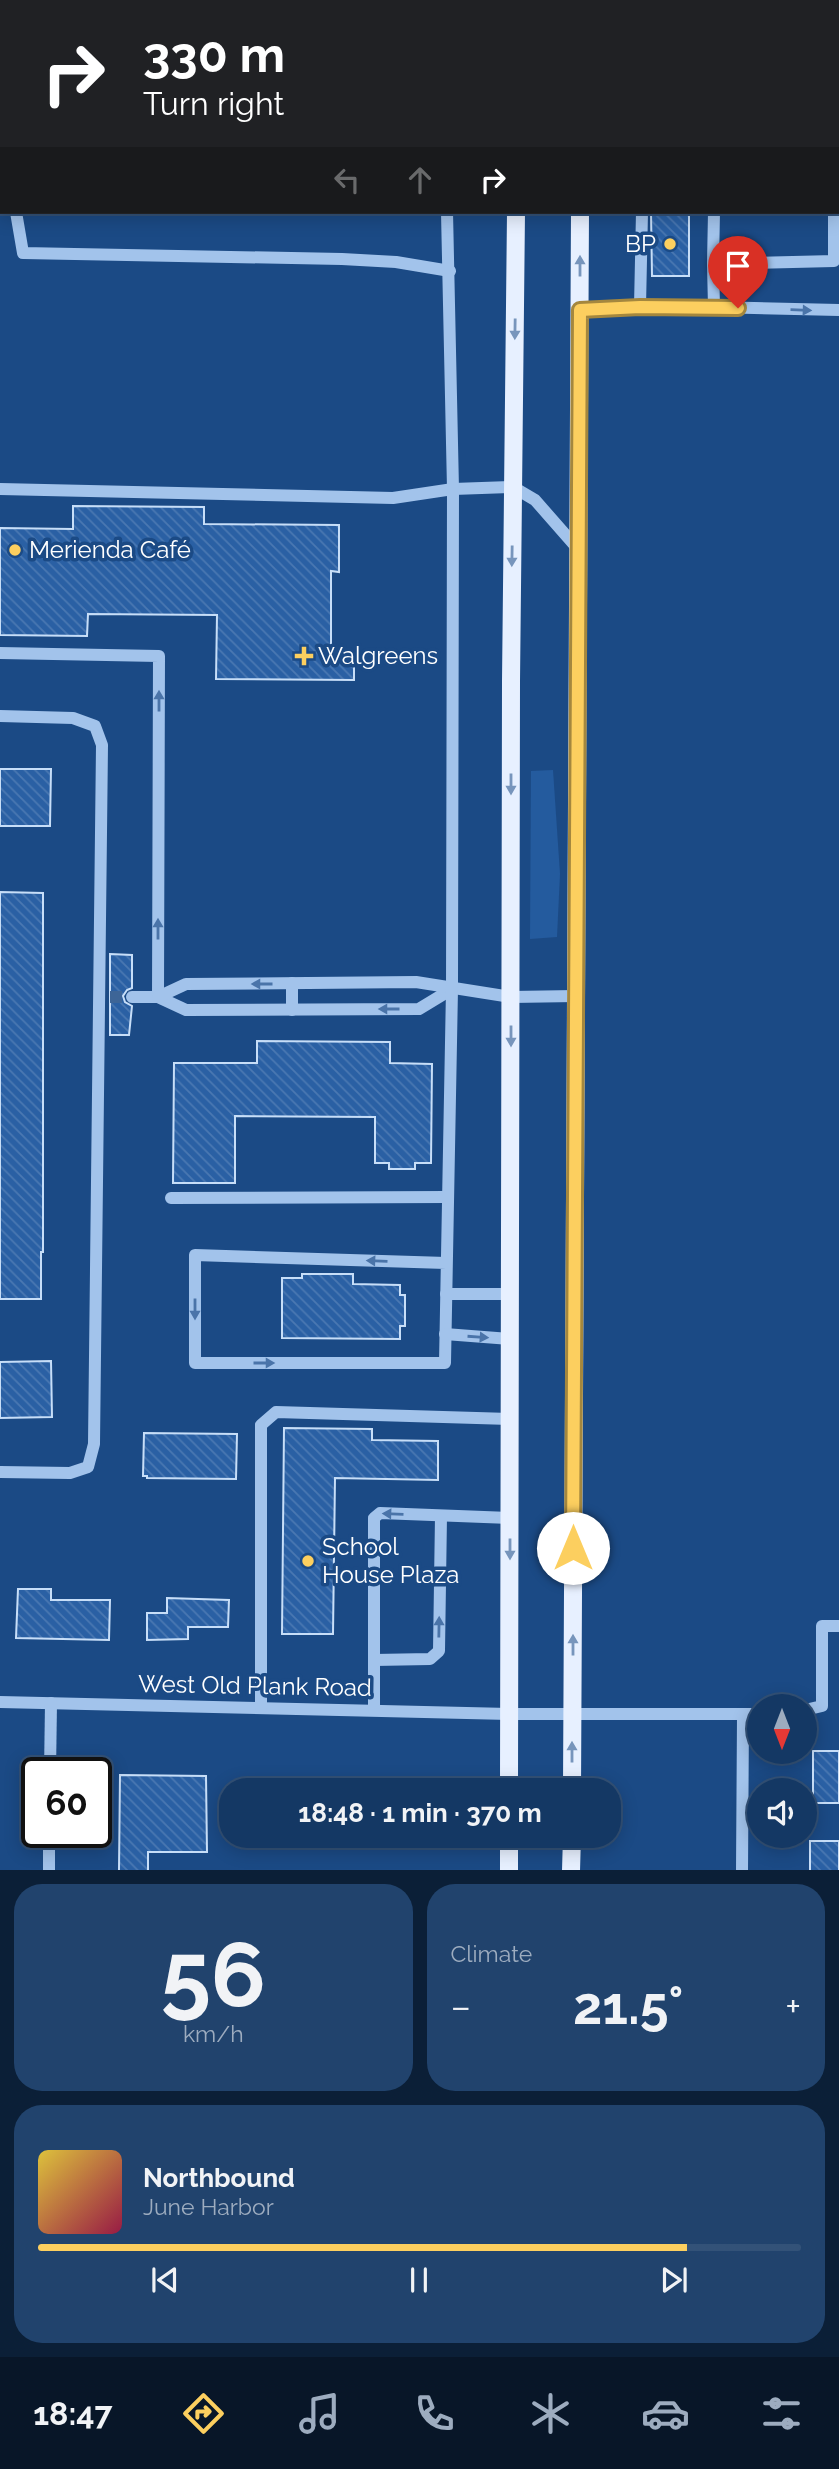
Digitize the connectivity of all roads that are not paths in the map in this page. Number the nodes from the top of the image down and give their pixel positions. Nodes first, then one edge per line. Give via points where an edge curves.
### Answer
1 (16, 214) edge
2 (447, 214) edge
3 (516, 214) edge
4 (580, 214) edge
5 (642, 214) edge
6 (713, 214) edge
7 (834, 214) edge
8 (836, 261) edge
9 (713, 264) junction
10 (450, 271) junction
11 (640, 307) junction
12 (714, 307) junction
13 (580, 310) junction
14 (839, 310) edge
15 (513, 487) junction
16 (0, 489) edge
17 (453, 489) junction
18 (579, 549) junction
19 (0, 653) edge
20 (0, 716) edge
21 (292, 983) junction
22 (452, 989) junction
23 (576, 996) junction
24 (132, 997) tunnel mouth
25 (158, 997) junction
26 (511, 998) junction
27 (292, 1010) junction
28 (447, 1197) junction
29 (171, 1198) dead end
30 (446, 1263) junction
31 (446, 1294) junction
32 (510, 1294) junction
33 (445, 1334) junction
34 (510, 1339) junction
35 (510, 1419) junction
36 (0, 1472) edge
37 (440, 1516) junction
38 (510, 1518) junction
39 (839, 1626) edge
40 (374, 1660) junction
41 (0, 1702) edge
42 (51, 1703) junction
43 (817, 1707) edge
44 (261, 1708) junction
45 (374, 1710) junction
46 (572, 1713) junction
47 (509, 1714) junction
48 (743, 1716) junction
49 (747, 1716) edge
50 (50, 1757) edge
51 (509, 1778) edge
52 (572, 1778) edge
53 (49, 1848) edge
54 (509, 1848) edge
55 (572, 1848) edge
56 (49, 1870) edge
57 (509, 1870) edge
58 (571, 1870) edge
59 (742, 1870) edge

1 - 10 street via 23,253 342,259
2 - 10 street
3 -> 15 main road
13 -> 4 main road
5 - 11 street
6 - 9 street
7 - 8 street
8 - 9 street
9 - 12 street
10 - 17 street
11 - 12 street
11 - 13 street
12 -> 14 street
13 - 18 main road
15 - 17 street
15 - 18 street via 535,500
15 -> 26 main road
16 - 17 street via 393,498
17 - 22 street
18 - 23 main road
25 -> 19 street via 159,656
20 - 36 street via 73,718 95,726 102,745 104,997 94,1444 88,1467 70,1473
21 - 22 street via 416,982
21 -> 25 street via 186,984
21 - 27 street
22 - 26 street
22 -> 27 street via 419,1009
22 - 28 street
23 - 26 street
46 -> 23 main road
24 - 25 street
25 - 27 street via 186,1010
26 -> 32 main road
28 - 29 street
28 - 30 street
30 - 31 street
30 -> 33 street via 195,1255 195,1363 445,1363
31 - 32 street
31 - 33 street
32 - 34 main road
33 -> 34 street
34 - 35 main road
35 - 38 main road
35 - 44 street via 276,1412 261,1425
37 - 38 street
40 -> 37 street via 430,1659 439,1651
37 -> 40 street via 380,1513 374,1518
38 -> 47 main road
39 - 43 street via 822,1626 822,1706
40 - 45 street
41 - 42 street, West Old Plank Road
42 - 44 street, West Old Plank Road
42 - 50 street
44 - 45 street, West Old Plank Road
45 - 47 street, West Old Plank Road
46 - 47 street, West Old Plank Road
46 - 48 street, West Old Plank Road
52 -> 46 main road
47 - 51 main road
48 - 49 street, West Old Plank Road
48 - 59 street
53 - 56 street
54 - 57 main road
55 - 58 main road

